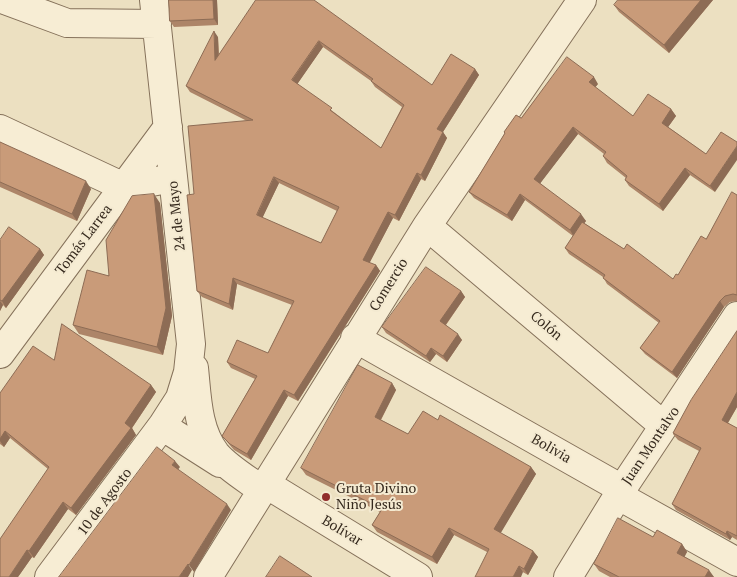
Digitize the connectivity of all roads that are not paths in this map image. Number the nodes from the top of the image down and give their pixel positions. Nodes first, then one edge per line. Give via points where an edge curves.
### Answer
1 (5, 0) edge
2 (582, 0) edge
3 (156, 12) edge
4 (168, 127) junction
5 (0, 129) edge
6 (173, 178) junction
7 (124, 187) junction
8 (427, 226) junction
9 (737, 316) edge
10 (355, 338) junction
11 (191, 344) junction
12 (0, 354) edge
13 (162, 426) junction
14 (664, 426) junction
15 (264, 487) junction
16 (620, 493) junction
17 (737, 562) edge
18 (48, 577) edge
19 (208, 577) edge
20 (418, 577) edge
21 (568, 577) edge

1 - 3 street via 67,23
2 - 8 street, Comercio
3 - 4 street, 24 de Mayo
4 - 6 street, 24 de Mayo
4 - 7 street, Tomás Larrea
5 - 7 street
6 - 7 street
6 - 11 street, 24 de Mayo
7 - 12 street, Tomás Larrea
8 - 10 street, Comercio
8 - 14 street, Colón
9 - 14 street, Juan Montalvo
10 - 15 street, Comercio
10 - 16 street, Bolivia
11 - 13 street, 24 de Mayo via 186,386
11 - 15 street via 199,412 208,442 225,463
13 - 15 street, Bolívar
13 - 18 street, 10 de Agosto
14 - 16 street, Juan Montalvo
15 - 19 street, Comercio
15 - 20 street, Bolívar
16 - 17 street, Bolivia
16 - 21 street, Juan Montalvo

